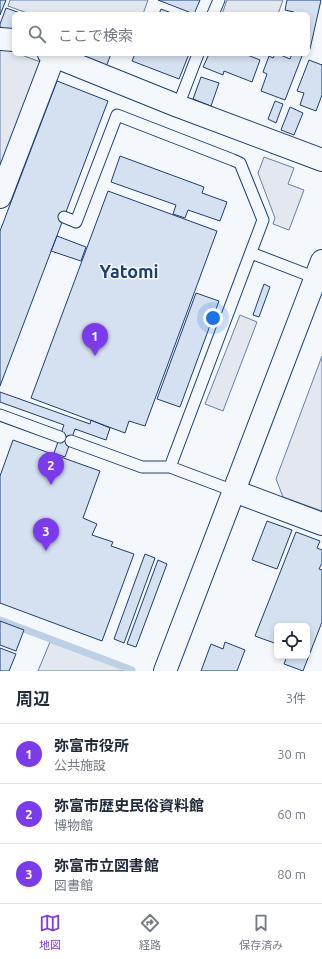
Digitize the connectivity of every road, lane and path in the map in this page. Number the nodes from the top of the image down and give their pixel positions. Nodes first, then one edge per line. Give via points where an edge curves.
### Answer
1 (219, 0) edge
2 (215, 12) edge
3 (0, 39) edge
4 (12, 40) edge
5 (52, 56) edge
6 (54, 56) edge
7 (197, 56) edge
8 (178, 106) junction
9 (322, 160) edge
10 (0, 197) edge
11 (64, 217) dead end
12 (251, 253) junction
13 (319, 270) edge
14 (0, 415) edge
15 (60, 437) dead end
16 (71, 441) dead end
17 (170, 467) junction
18 (234, 491) junction
19 (322, 524) edge
20 (165, 671) edge

1 - 2 lane
3 - 4 street
5 - 10 street
6 - 8 street
7 - 8 lane
8 - 9 street
11 - 12 lane via 76,222 117,115 240,163 263,220
12 - 13 lane
12 - 17 lane
13 - 18 street
14 - 15 lane
16 - 17 lane via 142,467
17 - 18 lane
18 - 19 street
18 - 20 street

